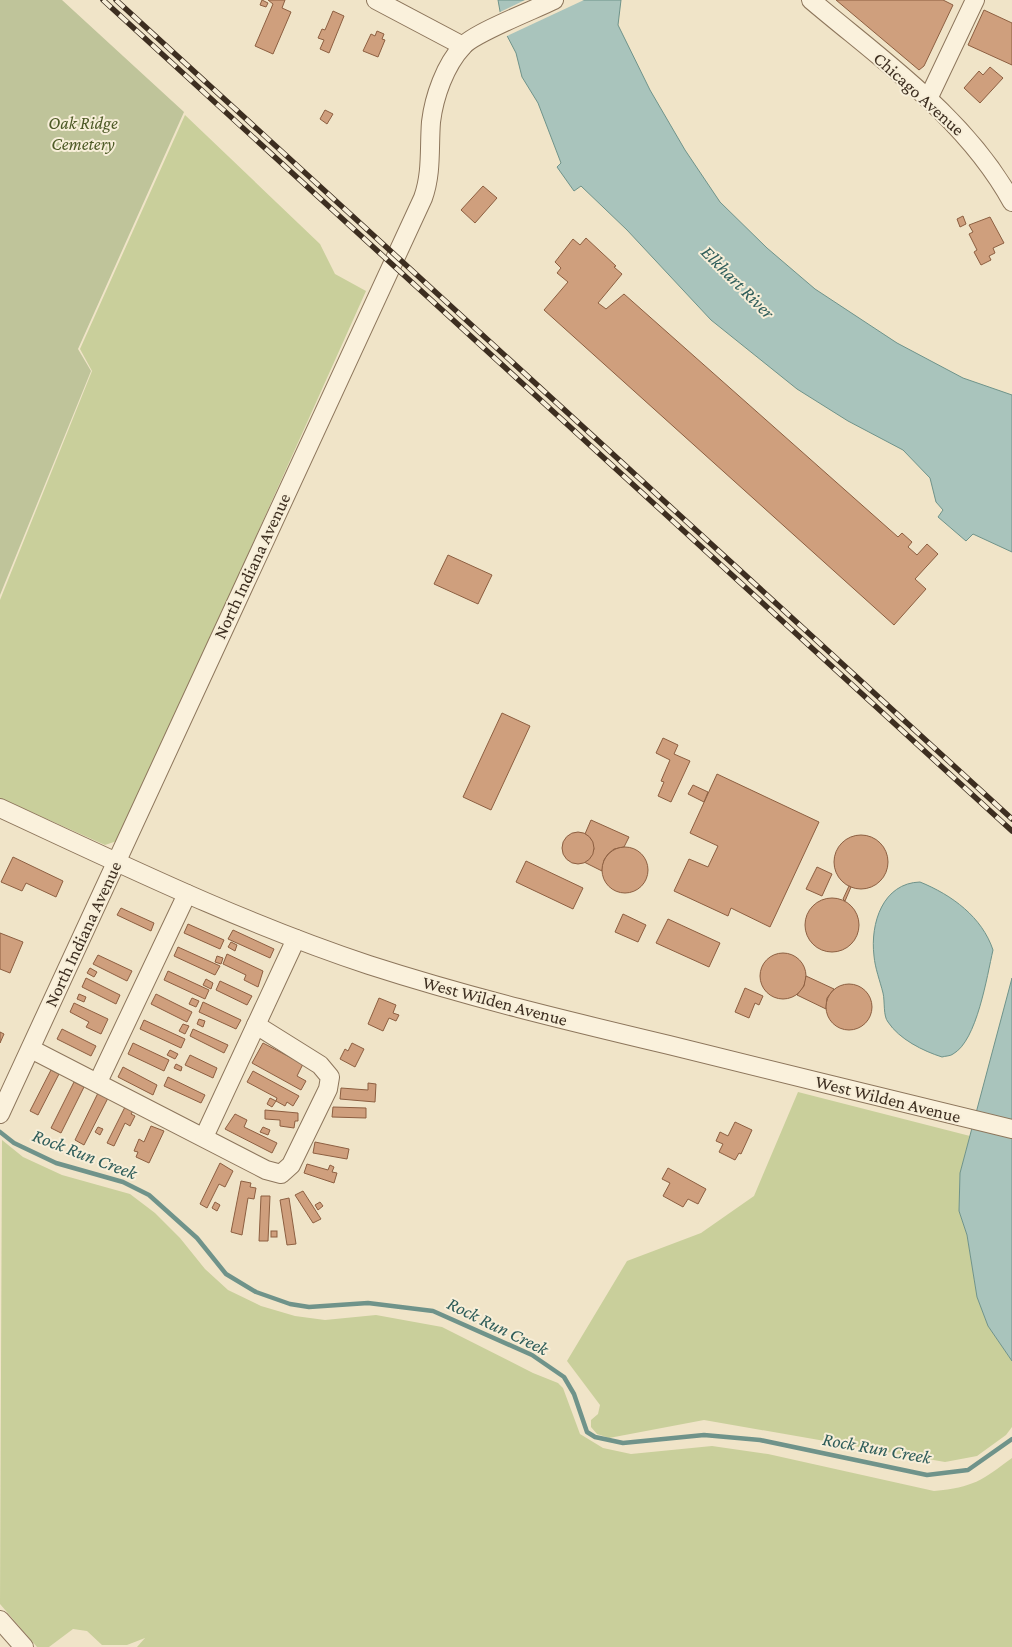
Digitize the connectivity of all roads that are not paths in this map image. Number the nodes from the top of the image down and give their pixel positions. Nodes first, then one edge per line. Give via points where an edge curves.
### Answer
1 (376, 0) edge
2 (554, 0) edge
3 (811, 0) edge
4 (974, 0) edge
5 (462, 46) junction
6 (928, 99) junction
7 (1012, 202) edge
8 (0, 808) edge
9 (116, 861) junction
10 (187, 894) junction
11 (296, 939) junction
12 (256, 1025) junction
13 (30, 1048) junction
14 (98, 1082) junction
15 (1, 1112) edge
16 (1012, 1129) edge
17 (204, 1137) junction
18 (0, 1620) edge
19 (24, 1647) edge

1 - 5 street
2 - 5 street
3 - 6 street, Chicago Avenue
4 - 6 street
5 - 9 street, North Indiana Avenue via 447,70 432,113 430,170 423,198
6 - 7 street, Chicago Avenue via 978,152
8 - 9 street, West Wilden Avenue
9 - 10 street, West Wilden Avenue
9 - 13 street, North Indiana Avenue
10 - 11 street, West Wilden Avenue
10 - 14 street
11 - 12 street
11 - 16 street, West Wilden Avenue via 474,996
12 - 17 street
12 - 17 street via 320,1065 330,1077 328,1089 291,1165 281,1174 266,1170
13 - 14 street
13 - 15 street, North Indiana Avenue
14 - 17 street
18 - 19 street

